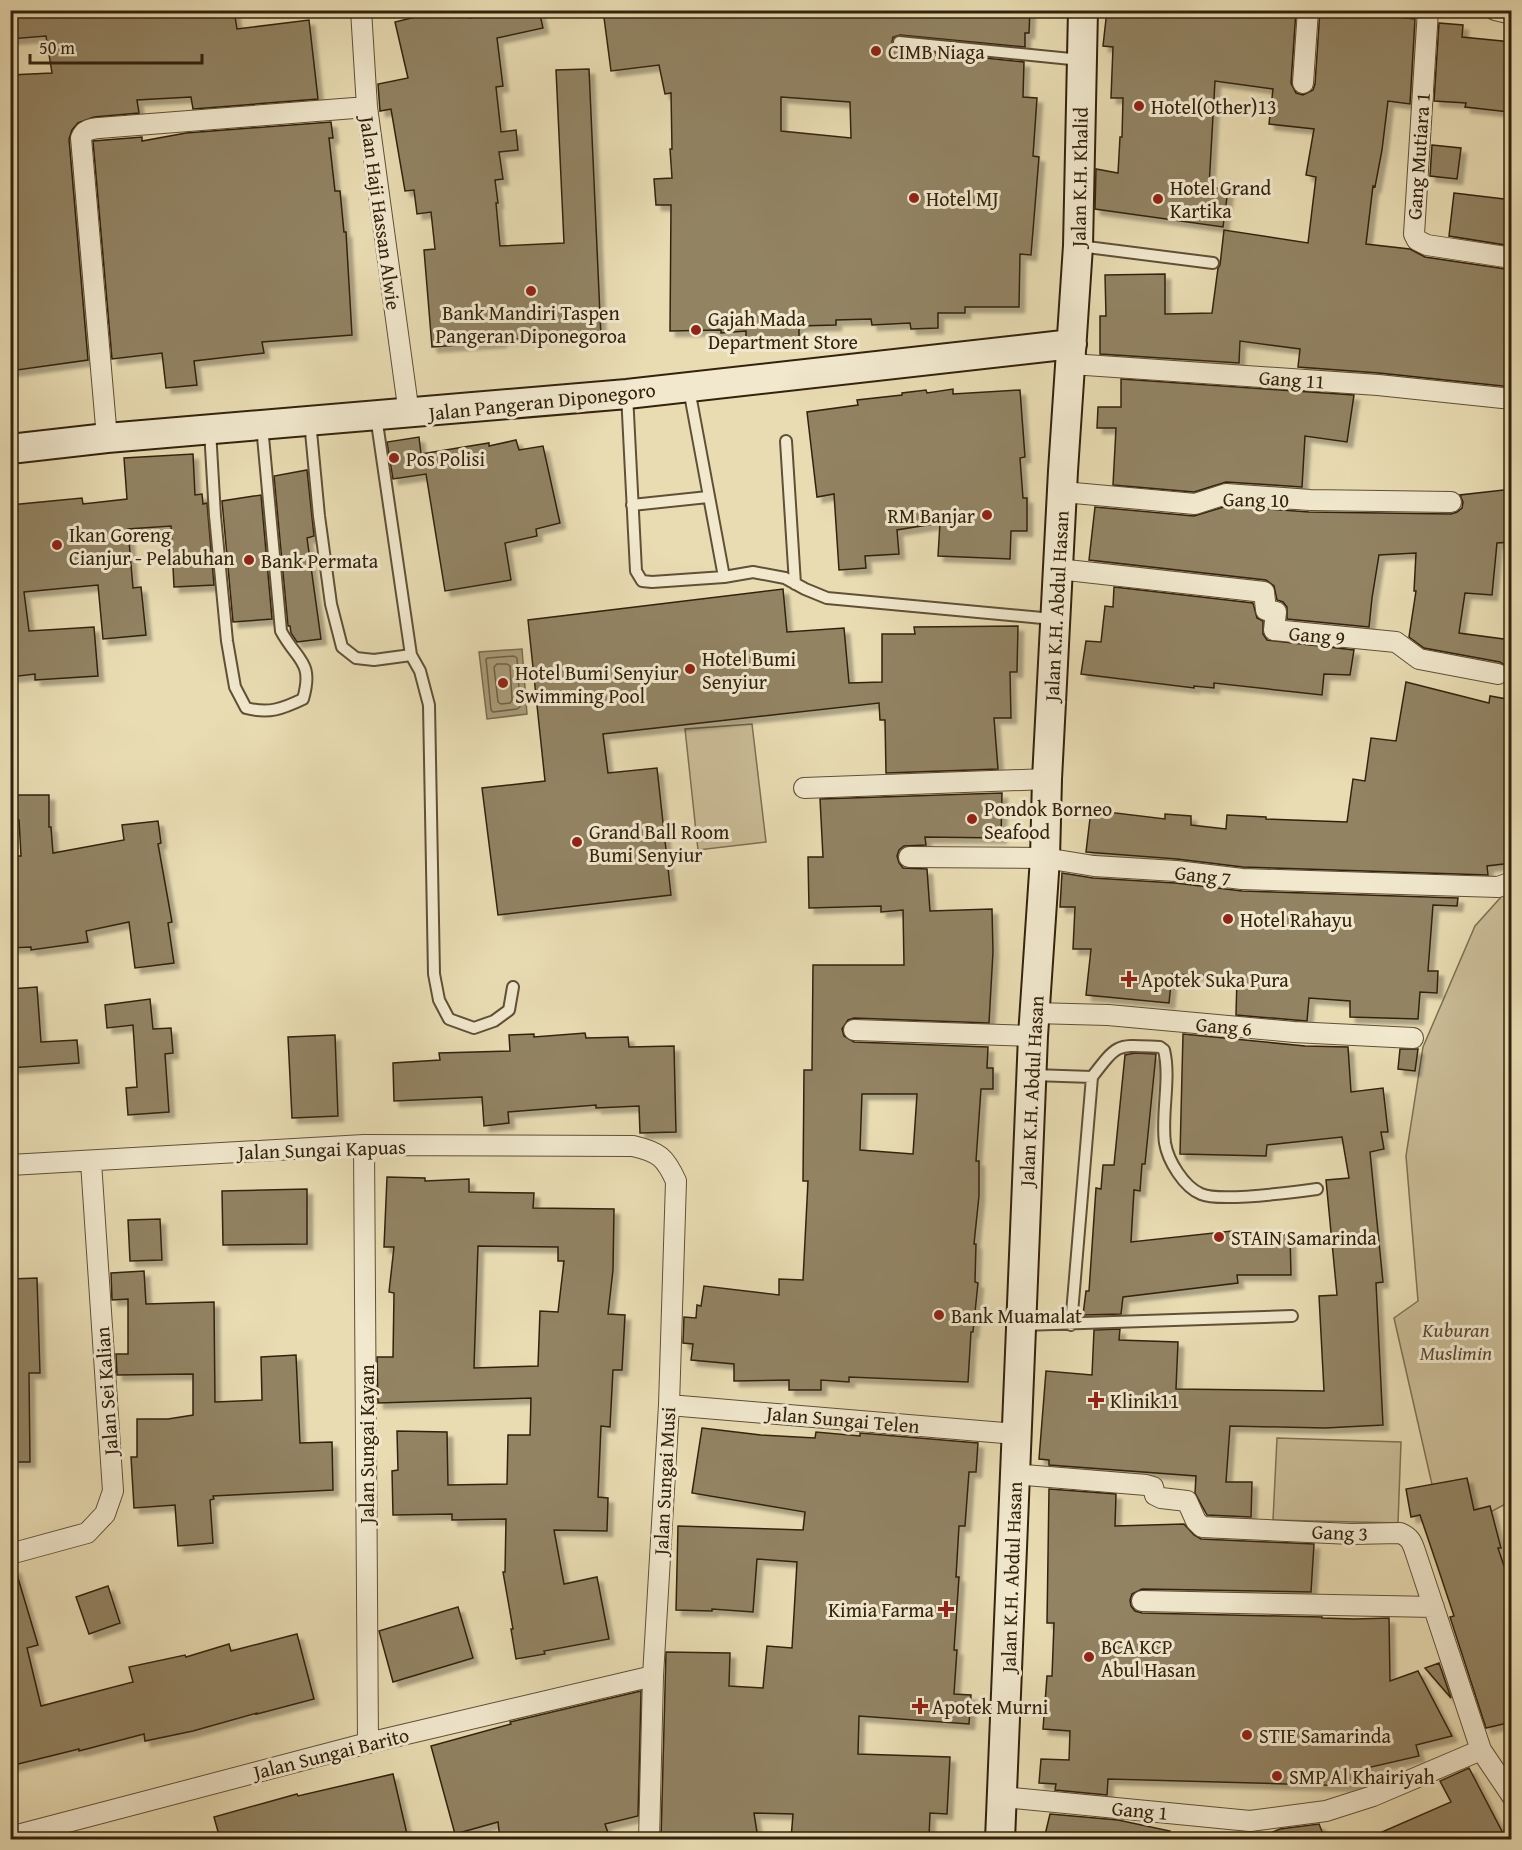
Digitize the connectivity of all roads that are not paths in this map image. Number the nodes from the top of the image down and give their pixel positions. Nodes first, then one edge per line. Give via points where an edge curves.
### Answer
1 (361, 10) edge
2 (1083, 10) edge
3 (1308, 10) edge
4 (1428, 10) edge
5 (1495, 10) edge
6 (1512, 14) edge
7 (899, 42) dead end
8 (1081, 60) junction
9 (1303, 83) dead end
10 (367, 107) junction
11 (1078, 246) junction
12 (1512, 258) edge
13 (1213, 263) dead end
14 (1072, 354) junction
15 (688, 386) junction
16 (627, 394) junction
17 (1512, 399) edge
18 (409, 414) junction
19 (376, 416) junction
20 (310, 421) junction
21 (262, 426) junction
22 (210, 430) junction
23 (107, 438) junction
24 (786, 441) dead end
25 (10, 448) edge
26 (1063, 492) junction
27 (708, 497) junction
28 (1451, 502) dead end
29 (632, 505) junction
30 (1058, 569) junction
31 (724, 577) junction
32 (795, 584) junction
33 (1056, 619) junction
34 (411, 655) junction
35 (1498, 674) dead end
36 (1047, 779) junction
37 (804, 788) dead end
38 (909, 856) dead end
39 (1045, 858) junction
40 (1505, 884) edge
41 (513, 987) dead end
42 (1034, 1024) junction
43 (854, 1030) dead end
44 (1413, 1038) dead end
45 (1031, 1075) junction
46 (1092, 1077) junction
47 (364, 1145) junction
48 (633, 1146) joint
49 (92, 1162) junction
50 (10, 1166) edge
51 (1317, 1189) dead end
52 (1292, 1316) dead end
53 (1022, 1325) junction
54 (1071, 1325) junction
55 (669, 1405) junction
56 (1016, 1434) junction
57 (1014, 1474) junction
58 (10, 1554) edge
59 (1142, 1602) dead end
60 (1434, 1607) junction
61 (653, 1676) junction
62 (368, 1743) junction
63 (1481, 1750) junction
64 (1512, 1796) edge
65 (1003, 1797) junction
66 (10, 1837) edge
67 (650, 1839) edge
68 (1000, 1839) edge

1 - 10 street, Jalan Haji Hassan Alwie
2 - 8 street, Jalan K.H. Khalid
3 - 9 street
4 - 12 street, Gang Mutiara 1 via 1414,234 1427,245
5 - 6 street
7 - 8 lane
8 - 11 street, Jalan K.H. Khalid
10 - 18 street, Jalan Haji Hassan Alwie
10 - 23 street via 90,129 83,133
11 - 13 lane
11 - 14 street, Jalan K.H. Khalid
14 - 15 street, Jalan Pangeran Diponegoro
14 - 17 street, Gang 11
14 - 26 street, Jalan K.H. Abdul Hasan
15 - 16 street, Jalan Pangeran Diponegoro
15 - 27 lane
16 - 18 street, Jalan Pangeran Diponegoro
16 - 29 lane
18 - 19 street, Jalan Pangeran Diponegoro
19 - 20 street, Jalan Pangeran Diponegoro
19 - 34 lane
20 - 21 street, Jalan Pangeran Diponegoro
20 - 34 lane via 331,604 342,647 356,658
21 - 22 street, Jalan Pangeran Diponegoro
21 - 22 lane via 281,631 304,662 308,682 303,699 283,709 261,712 246,708 235,687 227,641
22 - 23 street, Jalan Pangeran Diponegoro
23 - 25 street, Jalan Pangeran Diponegoro
24 - 32 lane
26 - 28 street, Gang 10 via 1195,504 1226,494 1310,500
26 - 30 street, Jalan K.H. Abdul Hasan
27 - 29 lane
27 - 31 lane
29 - 31 lane via 636,571 642,581
30 - 33 street, Jalan K.H. Abdul Hasan
30 - 35 street, Gang 9 via 1264,592 1266,610 1276,612 1274,630 1396,642 1419,659
31 - 32 lane via 753,572 785,578
32 - 33 lane via 827,598
33 - 36 street, Jalan K.H. Abdul Hasan
34 - 41 lane via 420,671 429,705 434,974 439,1000 449,1019 474,1028 509,1010
36 - 37 street
36 - 39 street, Jalan K.H. Abdul Hasan
38 - 39 street, Gang 7
39 - 40 street, Gang 7 via 1242,879
39 - 42 street, Jalan K.H. Abdul Hasan
42 - 43 street, Gang 6
42 - 44 street, Gang 6 via 1108,1015
42 - 45 street, Jalan K.H. Abdul Hasan
45 - 46 lane
45 - 53 street, Jalan K.H. Abdul Hasan
46 - 51 lane via 1119,1047 1160,1047 1165,1055 1165,1142 1172,1166 1199,1193 1228,1197
46 - 54 lane
47 - 48 street, Jalan Sungai Kapuas
47 - 49 street, Jalan Sungai Kapuas
47 - 62 street, Jalan Sungai Kayan
48 - 55 street, Jalan Sungai Musi via 651,1150 668,1163 676,1181
49 - 50 street, Jalan Sungai Kapuas
49 - 58 street, Jalan Sei Kalian via 113,1491 105,1514 87,1533
52 - 54 lane
53 - 54 lane
53 - 56 street, Jalan K.H. Abdul Hasan
55 - 56 street, Jalan Sungai Telen
55 - 61 street, Jalan Sungai Musi
56 - 57 street, Jalan K.H. Abdul Hasan
57 - 60 street, Gang 3 via 1146,1485 1153,1487 1155,1495 1161,1498 1187,1502 1202,1527 1400,1533 1412,1541
57 - 65 street, Jalan K.H. Abdul Hasan
59 - 60 street
60 - 63 street, Gang 3
61 - 62 street, Jalan Sungai Barito
61 - 67 street, Jalan Sungai Musi
62 - 66 street, Jalan Sungai Barito
63 - 64 street, Gang 3
63 - 65 street, Gang 1 via 1373,1796 1326,1811 1250,1821
65 - 68 street, Jalan K.H. Abdul Hasan

